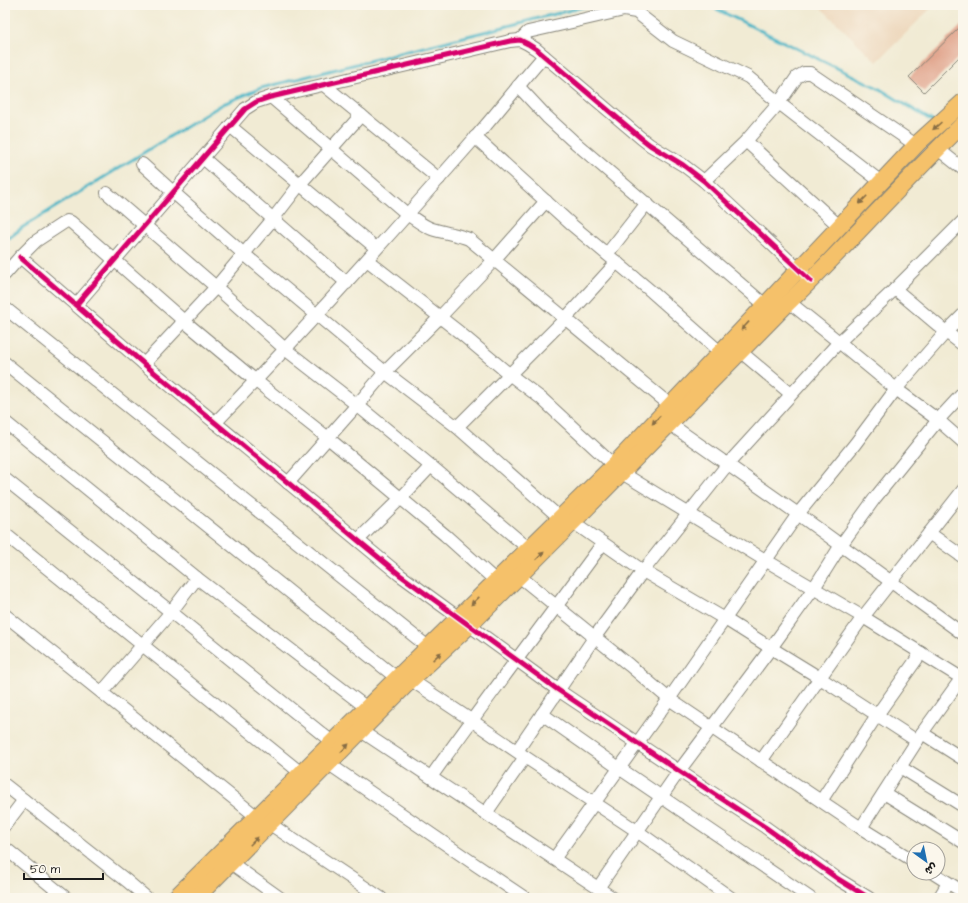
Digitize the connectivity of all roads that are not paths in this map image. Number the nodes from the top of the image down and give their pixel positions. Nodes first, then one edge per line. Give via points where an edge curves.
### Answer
1 (520, 40) junction
2 (544, 56) junction
3 (324, 85) junction
4 (518, 86) junction
5 (271, 97) junction
6 (779, 103) junction
7 (959, 106) edge
8 (361, 114) junction
9 (963, 124) edge
10 (230, 126) junction
11 (476, 137) junction
12 (746, 141) junction
13 (918, 143) junction
14 (940, 146) junction
15 (331, 148) junction
16 (203, 158) junction
17 (142, 164) dead end
18 (963, 169) edge
19 (439, 178) junction
20 (704, 181) junction
21 (881, 182) junction
22 (300, 184) junction
23 (107, 193) dead end
24 (174, 193) junction
25 (546, 201) junction
26 (648, 203) junction
27 (408, 214) junction
28 (273, 218) junction
29 (963, 221) edge
30 (145, 226) junction
31 (839, 226) junction
32 (376, 248) junction
33 (244, 254) junction
34 (607, 254) junction
35 (20, 257) junction
36 (367, 260) junction
37 (494, 260) junction
38 (115, 261) junction
39 (617, 262) junction
40 (799, 269) junction
41 (5, 274) edge
42 (811, 281) junction
43 (347, 283) junction
44 (216, 287) junction
45 (895, 289) junction
46 (789, 302) junction
47 (765, 305) junction
48 (76, 306) junction
49 (5, 308) edge
50 (318, 315) junction
51 (963, 315) edge
52 (440, 317) junction
53 (564, 319) junction
54 (184, 321) junction
55 (946, 332) junction
56 (840, 342) junction
57 (963, 345) edge
58 (285, 349) junction
59 (720, 352) junction
60 (741, 352) junction
61 (5, 363) edge
62 (144, 364) junction
63 (385, 372) junction
64 (509, 374) junction
65 (256, 381) junction
66 (896, 389) junction
67 (963, 393) edge
68 (791, 394) junction
69 (357, 405) junction
70 (670, 405) junction
71 (938, 420) junction
72 (5, 422) edge
73 (215, 423) junction
74 (670, 424) junction
75 (457, 427) junction
76 (328, 438) junction
77 (963, 442) edge
78 (727, 465) junction
79 (431, 466) junction
80 (618, 469) junction
81 (5, 479) edge
82 (288, 483) junction
83 (963, 490) edge
84 (401, 498) junction
85 (688, 513) junction
86 (798, 514) junction
87 (567, 520) junction
88 (929, 533) junction
89 (5, 534) edge
90 (358, 540) junction
91 (603, 543) junction
92 (840, 545) junction
93 (528, 549) junction
94 (963, 557) edge
95 (765, 560) junction
96 (643, 571) junction
97 (519, 576) junction
98 (197, 578) junction
99 (496, 581) junction
100 (892, 581) junction
101 (814, 588) junction
102 (556, 606) junction
103 (171, 612) junction
104 (5, 615) edge
105 (863, 617) junction
106 (725, 619) junction
107 (463, 622) junction
108 (963, 634) edge
109 (594, 638) junction
110 (143, 645) junction
111 (428, 647) junction
112 (771, 648) junction
113 (921, 653) junction
114 (516, 660) junction
115 (820, 678) junction
116 (962, 678) edge
117 (404, 681) junction
118 (558, 690) junction
119 (102, 692) junction
120 (669, 699) junction
121 (367, 708) junction
122 (542, 714) junction
123 (877, 715) junction
124 (471, 720) junction
125 (711, 727) junction
126 (361, 731) junction
127 (920, 737) junction
128 (332, 742) junction
129 (637, 743) junction
130 (521, 754) junction
131 (324, 759) junction
132 (963, 759) edge
133 (761, 761) junction
134 (900, 767) junction
135 (619, 768) junction
136 (679, 771) junction
137 (301, 773) junction
138 (431, 777) junction
139 (5, 785) edge
140 (884, 793) junction
141 (662, 796) junction
142 (24, 800) junction
143 (821, 801) junction
144 (594, 803) junction
145 (963, 806) edge
146 (486, 813) junction
147 (263, 821) junction
148 (5, 825) edge
149 (861, 828) junction
150 (637, 831) junction
151 (963, 842) edge
152 (5, 848) edge
153 (906, 856) edge
154 (554, 859) junction
155 (231, 863) junction
156 (948, 882) joint
157 (598, 888) junction
158 (963, 892) edge
159 (58, 895) edge
160 (147, 898) edge
161 (176, 898) edge
162 (196, 898) edge
163 (280, 898) edge
164 (381, 898) edge
165 (525, 898) edge
166 (613, 898) edge
167 (731, 898) edge
168 (810, 898) edge
169 (869, 898) edge
170 (939, 898) edge

1 - 2 street
1 - 3 street
1 - 6 street via 528,32 624,10 636,12 673,41 748,77
2 - 4 street
2 - 20 street via 641,138
3 - 5 street
3 - 8 street
4 - 11 street
4 - 26 street via 572,140
5 - 10 street via 245,109
5 - 15 street
6 - 12 street
6 - 13 street via 797,77 810,73
6 - 21 street
7 -> 13 main road
8 - 15 street
8 - 19 street
9 - 14 main road
10 - 16 street
10 - 22 street
11 - 19 street
11 - 25 street
12 - 20 street
12 - 31 street
13 - 21 main road
14 - 18 street
14 - 42 main road
15 - 22 street
15 - 27 street
16 - 24 street
16 - 28 street
17 - 24 street
19 - 27 street
20 - 40 street
21 -> 31 main road
22 - 28 street
22 - 32 street
23 - 30 street
24 - 30 street
24 - 33 street
25 - 34 street
25 - 37 street
26 - 34 street
26 - 47 street
27 - 32 street
27 - 37 street via 431,229 469,239
28 - 33 street
28 - 43 street
29 - 45 street
30 - 38 street
30 - 44 street
31 - 40 main road
32 - 36 street
33 - 44 street
33 - 50 street
34 - 39 street
35 - 38 street via 41,238 67,221 73,223
35 - 41 street
35 - 48 street
36 - 43 street
36 - 52 street
37 - 52 street
37 - 53 street
38 - 48 street
38 - 54 street
39 - 53 street
39 - 59 street
40 - 42 street
40 - 47 main road
42 - 46 main road
43 - 50 street
44 - 54 street
44 - 58 street
45 - 55 street
45 - 56 street
46 - 56 street
46 - 60 main road
47 -> 59 main road
48 - 62 street
49 - 111 street
50 - 58 street
50 - 63 street
51 - 55 street
52 - 63 street
52 - 64 street
53 - 64 street
53 - 70 street
54 - 62 street
54 - 65 street
55 - 57 street
55 - 66 street
56 - 66 street
56 - 68 street
58 - 65 street
58 - 69 street
59 - 70 main road
60 - 68 street
60 - 74 main road
61 - 117 street
62 - 73 street
63 - 69 street
63 - 75 street
64 - 75 street
64 - 80 street via 542,399
65 - 73 street
65 - 76 street
66 - 71 street
66 - 86 street
67 - 71 street
68 - 78 street
69 - 76 street
69 - 79 street
70 -> 80 main road
71 - 77 street
71 - 92 street
72 - 98 street
73 - 82 street
74 - 78 street
74 - 80 main road
75 - 87 street
76 - 82 street
76 - 84 street
78 - 85 street
78 - 86 street
79 - 84 street
79 - 93 street
80 - 85 street
80 - 87 main road
81 - 103 street
82 - 90 street
83 - 88 street
84 - 90 street
84 - 99 street
85 - 95 street
85 - 96 street
86 - 92 street
86 - 95 street
87 - 91 street
87 - 93 main road
97 -> 87 main road
88 - 94 street
88 - 100 street
89 - 110 street
90 - 107 street
91 - 96 street
91 - 102 street
92 - 100 street
92 - 101 street
93 - 99 main road
95 - 101 street
95 - 106 street
96 - 106 street
96 - 109 street
97 - 102 street
97 - 107 main road
98 - 103 street
98 - 121 street
99 -> 107 main road
100 - 105 street
100 - 108 street
101 - 105 street
101 - 112 street
102 - 109 street
102 - 114 street
103 - 110 street
103 - 128 street
104 - 119 street
105 - 113 street
105 - 115 street
106 - 112 street
106 - 120 street
107 - 111 main road
107 - 114 street
117 -> 107 main road
109 - 118 street
109 - 120 street
110 - 119 street
110 - 137 street
111 - 117 main road
112 - 115 street
112 - 125 street
113 - 116 street
113 - 123 street
114 - 118 street
114 - 124 street
115 - 123 street
115 - 133 street
116 - 127 street
117 - 121 main road
117 - 124 street
117 - 126 main road
118 - 122 street
118 - 129 street
119 - 147 street
120 - 125 street
120 - 129 street
121 - 128 main road
122 - 130 street
122 - 135 street
123 - 127 street
123 - 143 street
124 - 130 street
124 - 138 street
125 - 133 street
125 - 136 street
131 -> 126 main road
126 - 138 street
127 - 132 street
127 - 134 street
128 - 131 main road
129 - 135 street
129 - 136 street
130 - 144 street
130 - 146 street
131 - 137 main road
131 - 147 main road
131 - 165 street
133 - 143 street
134 - 140 street
134 - 145 street
135 - 141 street
135 - 144 street
136 - 141 street
136 - 169 street
137 - 147 main road
138 - 146 street
139 - 142 street
140 - 149 street
140 - 151 street
141 - 150 street
141 - 168 street
142 - 148 street
142 - 160 street
143 - 149 street
144 - 150 street
144 - 154 street
146 - 154 street
155 -> 147 main road
147 - 161 main road
147 - 164 street
149 - 153 street
150 - 157 street
150 - 167 street
152 - 159 street
154 - 157 street
155 - 162 main road
155 - 163 street
156 - 158 street
156 - 170 street
157 - 166 street

